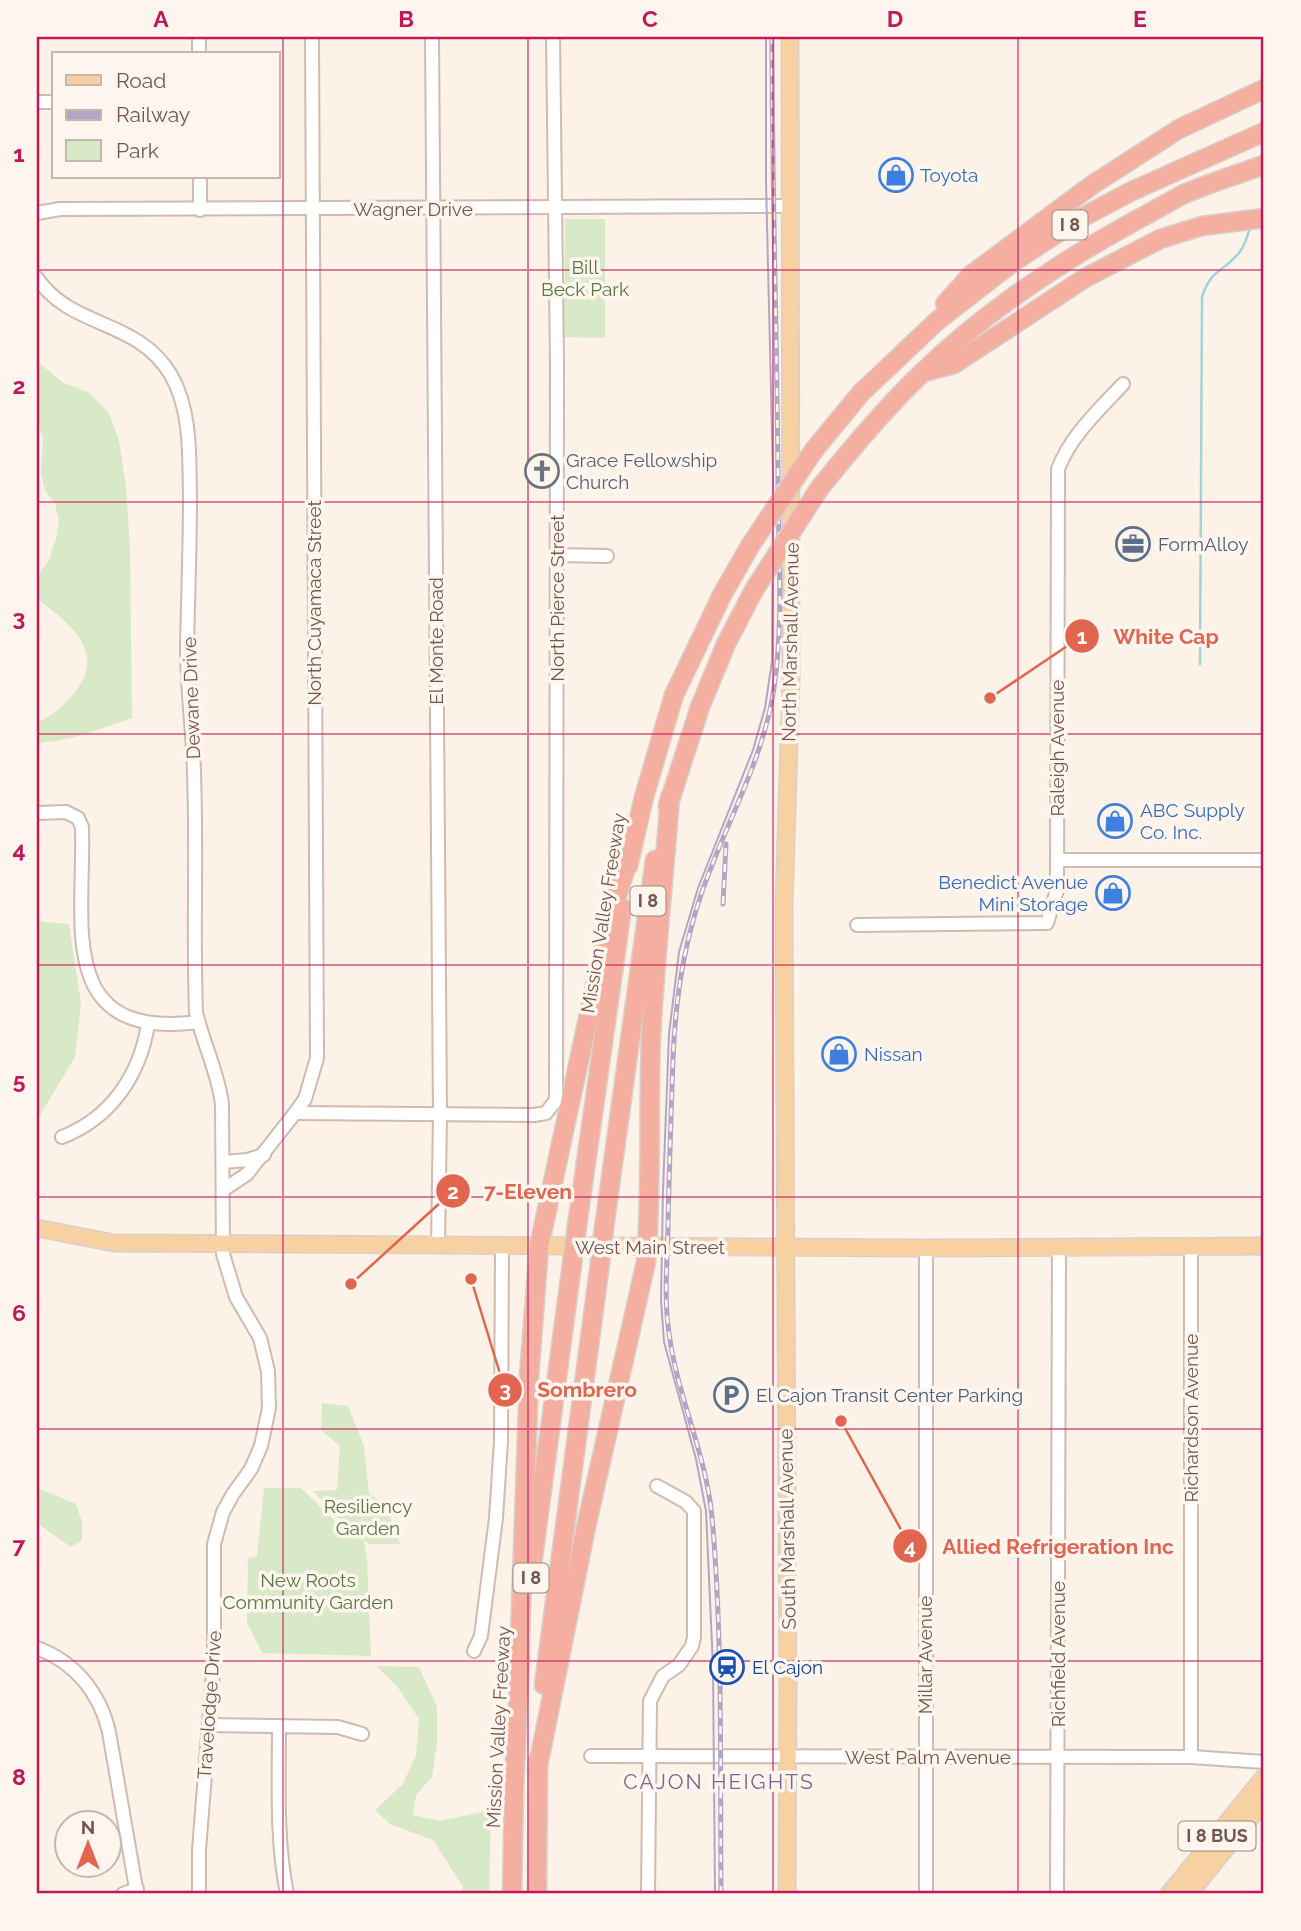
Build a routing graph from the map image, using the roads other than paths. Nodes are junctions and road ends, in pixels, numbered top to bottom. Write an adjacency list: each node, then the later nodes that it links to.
1 (312, 37): 12 (street, North Cuyamaca Street)
2 (432, 37): 10 (street, El Monte Road)
3 (553, 37): 11 (street, North Pierce Street)
4 (790, 37): 9 (main road, North Marshall Avenue)
5 (1264, 89): 17 (highway)
6 (1264, 132): 17 (highway, Mission Valley Freeway / I 8)
7 (1264, 165): 18 (highway, I 8)
8 (200, 178): 13 (street)
9 (790, 206): 11 (street, Wagner Drive); 44 (main road, North Marshall Avenue)
10 (432, 208): 11 (street, Wagner Drive); 12 (street, Wagner Drive); 31 (street, El Monte Road)
11 (555, 208): 20 (street, North Pierce Street)
12 (312, 209): 13 (street, Wagner Drive); 30 (street, North Cuyamaca Street)
13 (200, 210): 14 (street, Wagner Drive)
14 (37, 213)
15 (1264, 218): 18 (highway)
16 (37, 278): 28 (street, Dewane Drive)
17 (899, 356): 24 (highway, Mission Valley Freeway / I 8, bridge)
18 (921, 373): 22 (highway, I 8, bridge)
19 (1123, 384): 25 (street, Raleigh Avenue)
20 (558, 555): 21 (street); 31 (street, North Pierce Street)
21 (607, 556)
22 (670, 797): 43 (highway); 61 (highway, I 8, bridge)
23 (37, 813): 29 (street)
24 (630, 855): 42 (highway); 50 (highway, Mission Valley Freeway / I 8, bridge)
25 (1058, 860): 26 (street); 27 (street, Raleigh Avenue)
26 (1264, 860)
27 (857, 925)
28 (198, 1021): 29 (street); 34 (street, Dewane Drive)
29 (148, 1024): 32 (street)
30 (295, 1114): 31 (street); 33 (street, North Cuyamaca Street)
31 (440, 1115): 38 (street, El Monte Road)
32 (62, 1137)
33 (264, 1155): 34 (street); 35 (street, North Cuyamaca Street)
34 (223, 1162): 35 (street, Dewane Drive)
35 (223, 1190): 37 (street)
36 (37, 1228): 37 (main road, West Main Street)
37 (221, 1244): 38 (main road, West Main Street); 51 (street, Travelodge Drive)
38 (438, 1246): 39 (main road, West Main Street)
39 (502, 1246): 42 (main road, West Main Street); 49 (street)
40 (1059, 1246): 45 (main road, West Main Street); 46 (main road, West Main Street); 55 (street, Richfield Avenue)
41 (1264, 1246): 45 (main road, West Main Street)
42 (539, 1247): 43 (main road, West Main Street); 50 (highway)
43 (647, 1247): 44 (main road, West Main Street); 61 (highway)
44 (786, 1247): 46 (main road, West Main Street); 57 (main road, South Marshall Avenue)
45 (1191, 1247): 58 (street, Richardson Avenue)
46 (926, 1248): 59 (street, Millar Avenue)
47 (657, 1486): 56 (street)
48 (37, 1648): 64 (street)
49 (474, 1651)
50 (519, 1666): 68 (highway, Mission Valley Freeway / I 8)
51 (209, 1725): 52 (street); 66 (street, Travelodge Drive)
52 (279, 1726): 53 (street); 67 (street)
53 (362, 1734)
54 (591, 1756): 56 (street, West Palm Avenue)
55 (1057, 1756): 58 (street, West Palm Avenue); 59 (street, West Palm Avenue); 73 (street, Richfield Avenue)
56 (649, 1757): 57 (street, West Palm Avenue); 70 (street)
57 (788, 1757): 59 (street, West Palm Avenue); 71 (main road, South Marshall Avenue)
58 (1191, 1757): 60 (street, West Palm Avenue)
59 (926, 1758): 72 (street, Millar Avenue)
60 (1264, 1762)
61 (537, 1771): 69 (highway, I 8)
62 (1264, 1777): 74 (main road, I 8 BUS)
63 (1264, 1801): 75 (main road, I 8 BUS)
64 (137, 1892): 65 (street)
65 (123, 1894)
66 (199, 1894)
67 (287, 1894)
68 (512, 1894)
69 (537, 1894)
70 (648, 1894)
71 (787, 1894)
72 (926, 1894)
73 (1057, 1894)
74 (1169, 1894)
75 (1189, 1894)

